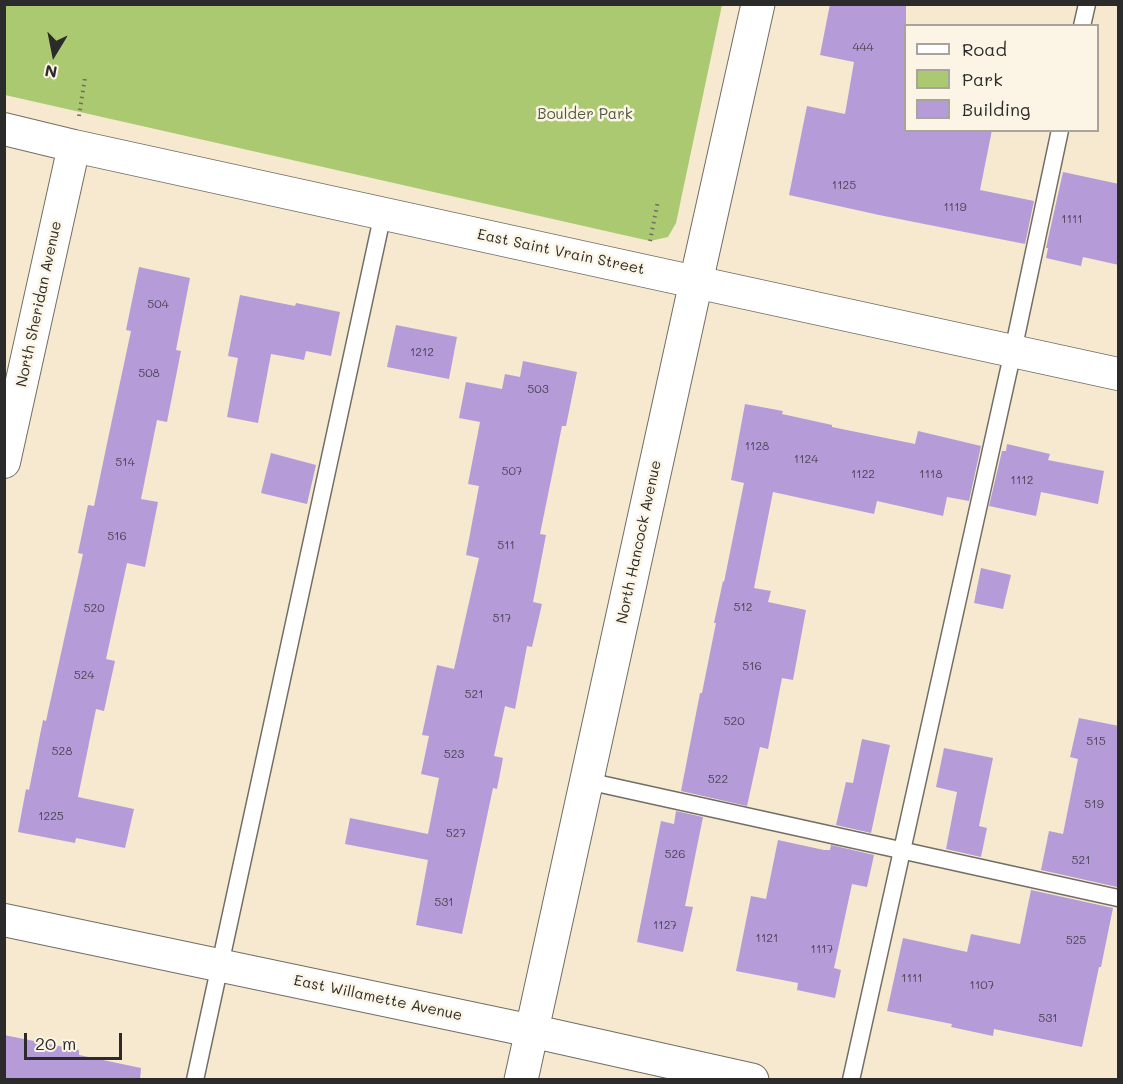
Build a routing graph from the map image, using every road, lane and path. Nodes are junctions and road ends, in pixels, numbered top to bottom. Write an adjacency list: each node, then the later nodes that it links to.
1 (758, 4): 10 (main road, North Hancock Avenue)
2 (1087, 4): 3 (lane)
3 (1082, 24)
4 (4, 129): 6 (street, East Saint Vrain Street)
5 (1060, 132): 11 (lane)
6 (74, 146): 8 (street, East Saint Vrain Street); 13 (street, North Sheridan Avenue)
7 (658, 201): 9 (path)
8 (383, 213): 9 (street, East Saint Vrain Street); 18 (lane)
9 (645, 271): 10 (street, East Saint Vrain Street)
10 (696, 282): 11 (street, East Saint Vrain Street); 14 (main road, North Hancock Avenue)
11 (1013, 351): 12 (street, East Saint Vrain Street); 15 (lane)
12 (1119, 374)
13 (4, 462)
14 (587, 781): 15 (lane); 19 (main road, North Hancock Avenue)
15 (902, 851): 16 (lane); 23 (lane)
16 (1119, 898)
17 (4, 920): 18 (street, East Willamette Avenue)
18 (220, 965): 19 (street, East Willamette Avenue); 20 (lane)
19 (532, 1031): 21 (main road, North Hancock Avenue); 22 (main road, East Willamette Avenue)
20 (195, 1080)
21 (521, 1080)
22 (752, 1080)
23 (851, 1080)

